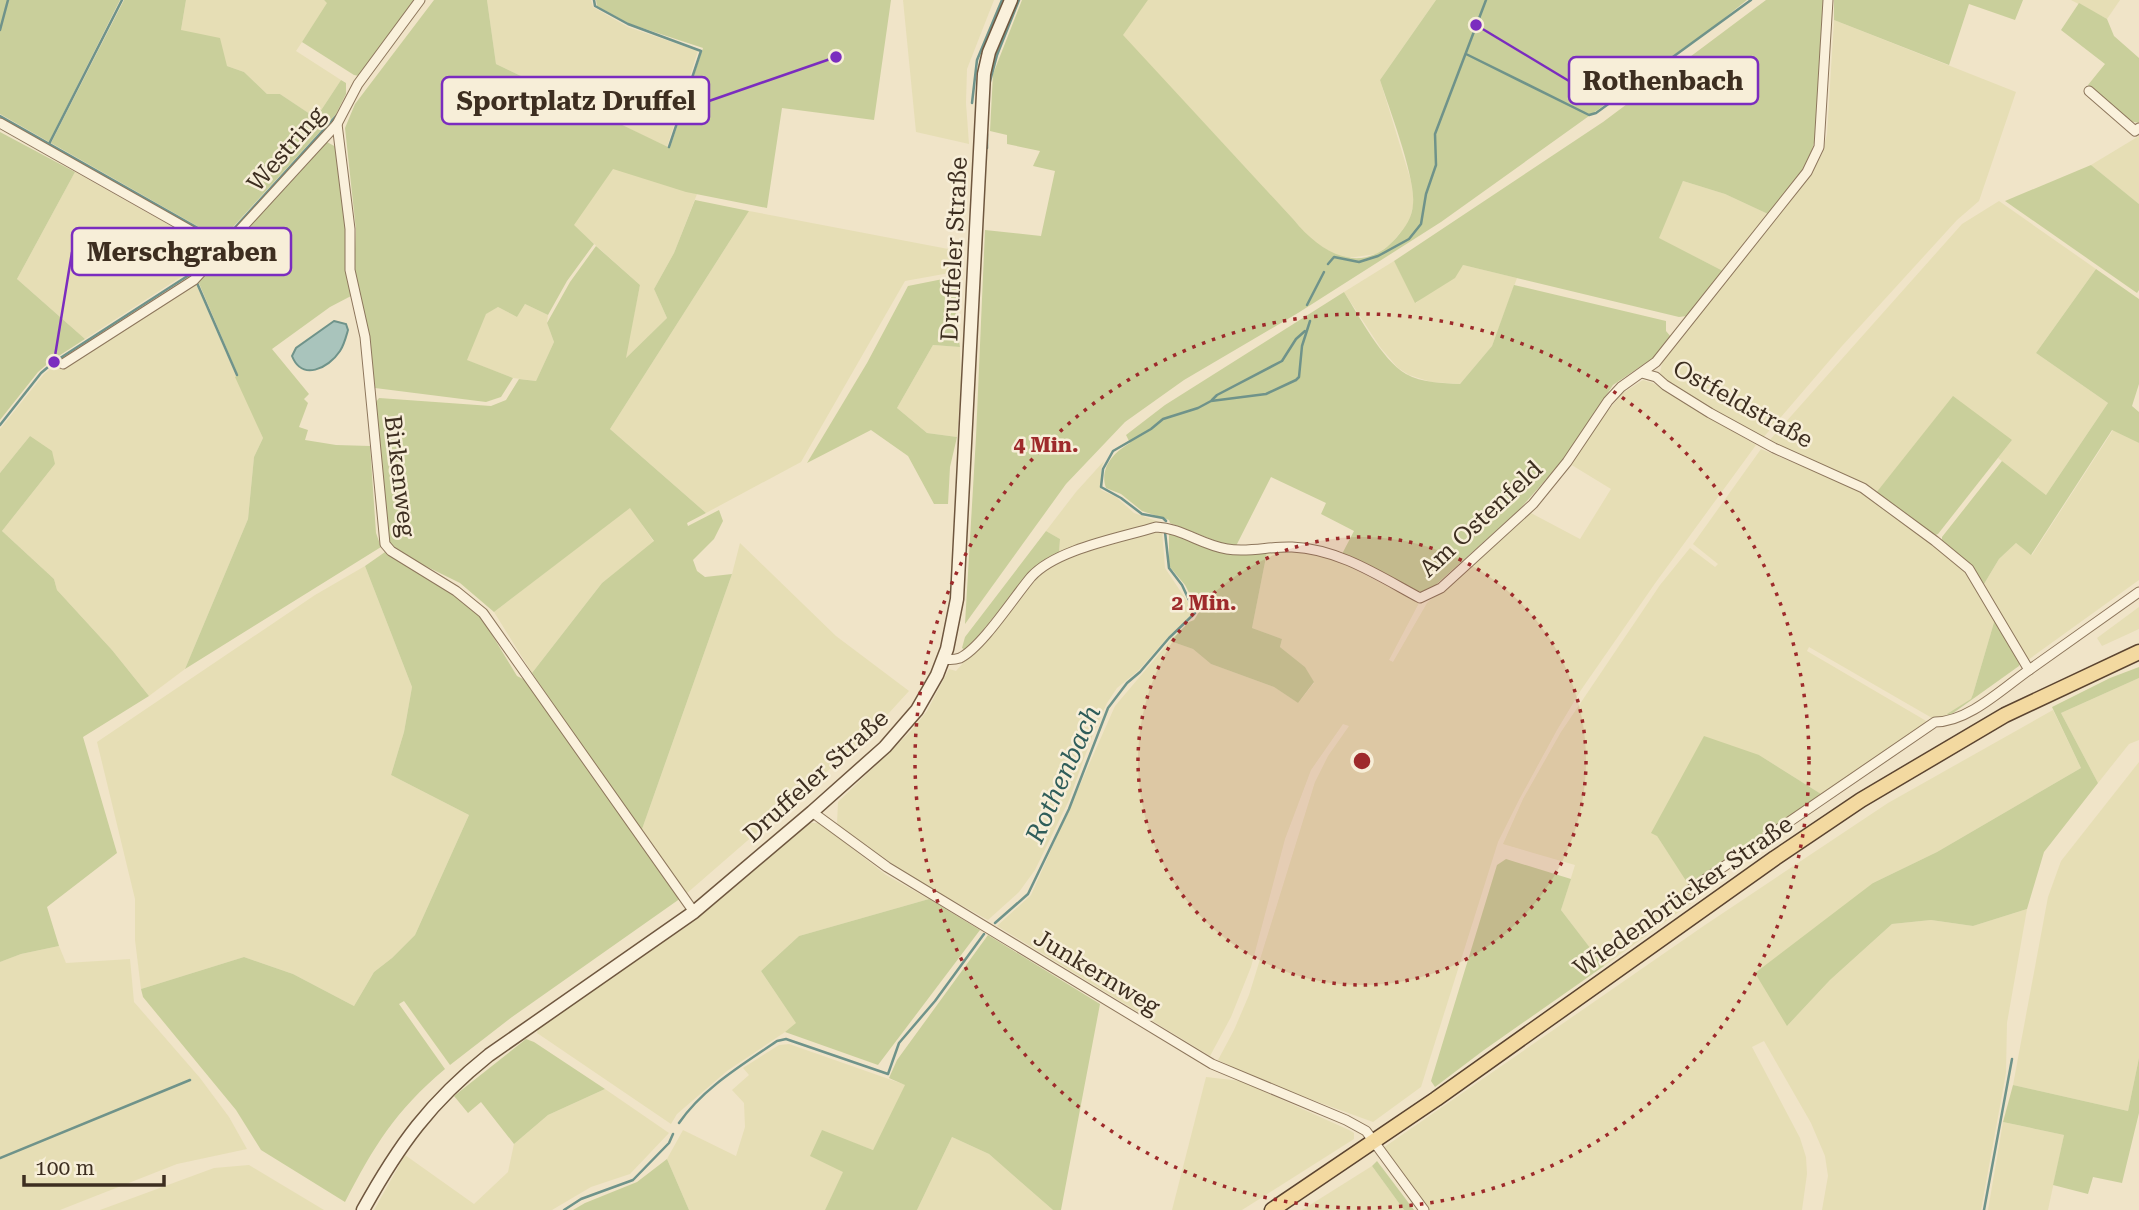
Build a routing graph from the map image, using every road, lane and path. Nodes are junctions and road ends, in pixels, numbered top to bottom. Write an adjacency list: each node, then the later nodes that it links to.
1 (420, 0): 6 (street, Westring)
2 (1011, 0): 17 (street, Druffeler Straße)
3 (1828, 0): 11 (street, Ostfeldstraße)
4 (2089, 91): 7 (street)
5 (0, 124): 10 (street)
6 (337, 124): 8 (street, Westring); 9 (street, Birkenweg)
7 (2139, 128)
8 (324, 138): 9 (street); 10 (street, Westring)
9 (339, 142): 21 (street, Birkenweg)
10 (223, 249): 12 (street, Westring)
11 (1656, 362): 13 (street, Am Ostenfeld); 14 (street, Ostfeldstraße)
12 (63, 363)
13 (1642, 373): 14 (street); 17 (street, Am Ostenfeld)
14 (1656, 377): 18 (street, Ostfeldstraße)
15 (2139, 592): 18 (street)
16 (2139, 652): 22 (main road, Wiedenbrücker Straße)
17 (944, 659): 19 (street, Druffeler Straße)
18 (2029, 670): 20 (street)
19 (812, 813): 21 (street, Druffeler Straße); 22 (street, Junkernweg)
20 (1691, 889)
21 (694, 912): 23 (street, Druffeler Straße)
22 (1374, 1142): 24 (main road, Wiedenbrücker Straße); 25 (street, Junkernweg)
23 (363, 1210)
24 (1272, 1210)
25 (1424, 1210)

